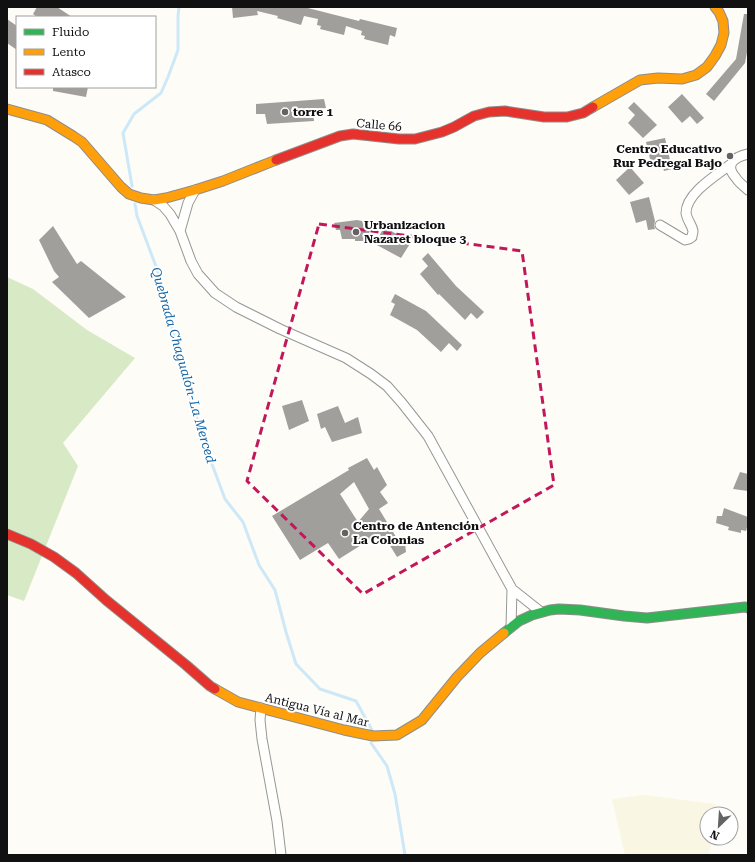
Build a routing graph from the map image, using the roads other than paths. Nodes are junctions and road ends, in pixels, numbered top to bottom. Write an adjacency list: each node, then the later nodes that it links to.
1 (715, 7): 5 (main road, Calle 66)
2 (7, 109): 7 (main road, Calle 66)
3 (748, 154): 4 (street)
4 (731, 164): 6 (street); 8 (street)
5 (195, 190): 7 (main road, Calle 66); 9 (street)
6 (748, 190)
7 (154, 200): 9 (street)
8 (660, 225)
9 (180, 231): 11 (street)
10 (7, 534): 15 (main road, Antigua Vía al Mar)
11 (512, 589): 13 (street); 14 (street)
12 (748, 608): 13 (main road, Antigua Vía al Mar)
13 (541, 612): 14 (main road, Antigua Vía al Mar)
14 (511, 627): 15 (main road, Antigua Vía al Mar)
15 (261, 708): 16 (street)
16 (281, 855)

